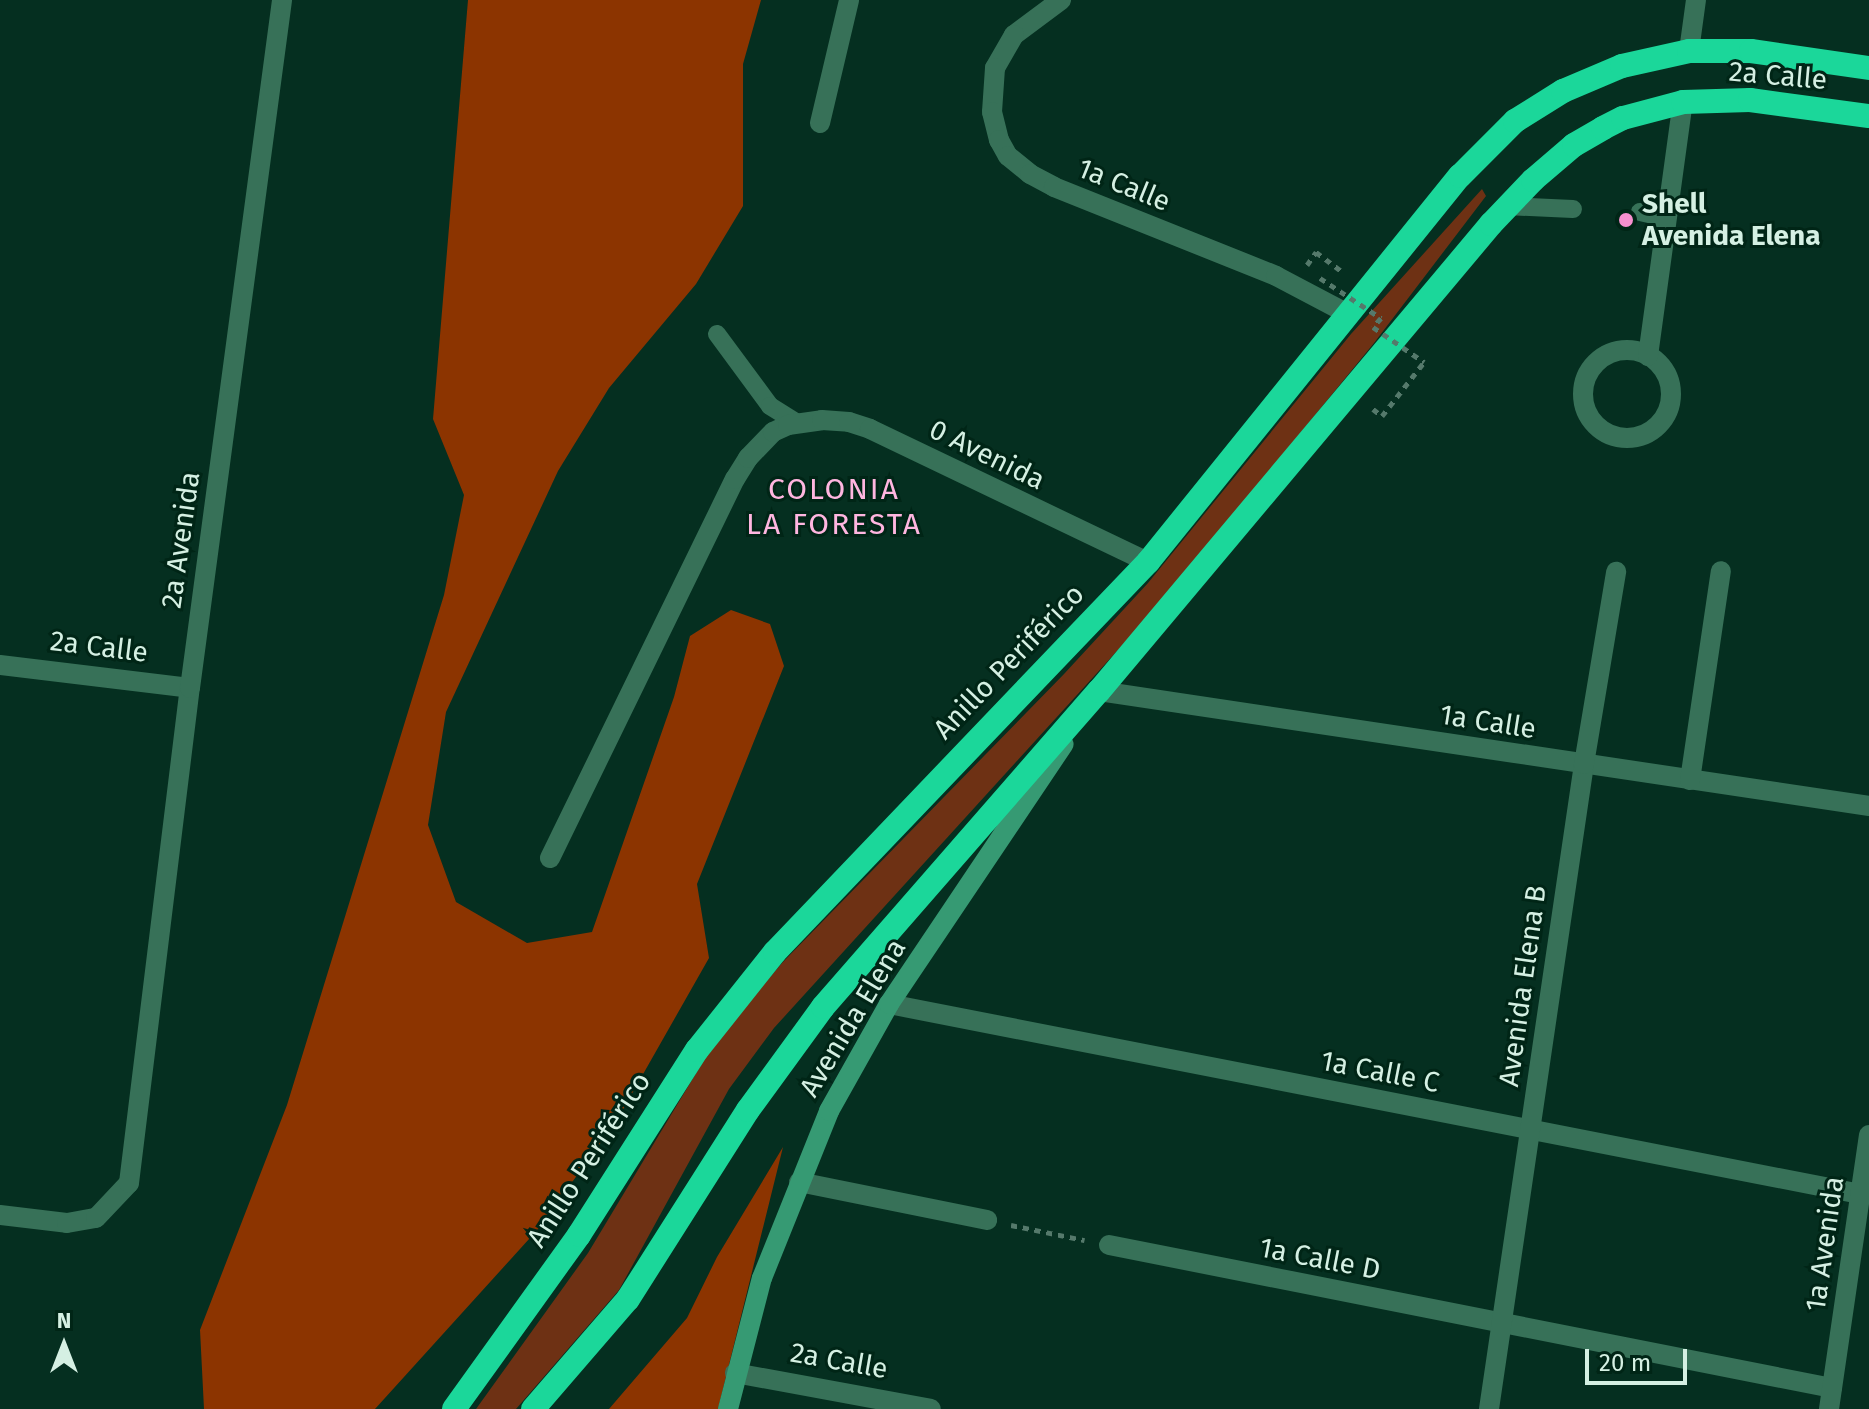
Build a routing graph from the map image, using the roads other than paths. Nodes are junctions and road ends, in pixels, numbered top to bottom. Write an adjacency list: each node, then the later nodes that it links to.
1 (282, 0): 22 (street, 2a Avenida)
2 (849, 0): 9 (street)
3 (1061, 0): 14 (street, 1a Calle)
4 (1696, 0): 5 (street)
5 (1689, 51): 6 (highway, 2a Calle); 14 (highway, Anillo Periférico)
6 (1869, 68)
7 (1683, 102): 8 (highway, 2a Calle); 10 (highway); 13 (street)
8 (1869, 116)
9 (820, 123)
10 (1506, 206): 11 (lane); 23 (highway)
11 (1573, 209)
12 (1640, 212): 13 (lane)
13 (1667, 218): 16 (street)
14 (1348, 314): 18 (highway, Anillo Periférico)
15 (717, 334): 17 (lane)
16 (1648, 356): 16 (street)
17 (797, 423): 18 (street, 0 Avenida); 27 (street)
18 (1148, 562): 39 (highway, Anillo Periférico)
19 (1721, 571): 25 (street)
20 (1616, 572): 24 (street, Avenida Elena B)
21 (0, 665): 22 (street, 2a Calle)
22 (190, 688): 33 (street, 2a Avenida)
23 (1099, 691): 24 (street, 1a Calle); 28 (main road, Avenida Elena); 40 (highway)
24 (1584, 764): 25 (street, 1a Calle); 29 (street, Avenida Elena B)
25 (1690, 780): 26 (street, 1a Calle)
26 (1869, 806)
27 (550, 858)
28 (889, 1004): 29 (street, 1a Calle C); 31 (main road, Avenida Elena)
29 (1530, 1130): 32 (street, 1a Calle C); 36 (street, Avenida Elena B)
30 (1869, 1135): 32 (street, 1a Avenida)
31 (799, 1182): 34 (street); 37 (main road, Avenida Elena)
32 (1860, 1194): 38 (street, 1a Avenida)
33 (0, 1215)
34 (987, 1220)
35 (1109, 1245): 36 (street, 1a Calle D)
36 (1502, 1324): 38 (street, 1a Calle D); 43 (street, Avenida Elena B)
37 (735, 1373): 41 (main road, Avenida Elena); 42 (street, 2a Calle)
38 (1832, 1388): 44 (street, 1a Avenida)
39 (454, 1409)
40 (533, 1409)
41 (728, 1409)
42 (931, 1409)
43 (1489, 1409)
44 (1829, 1409)

